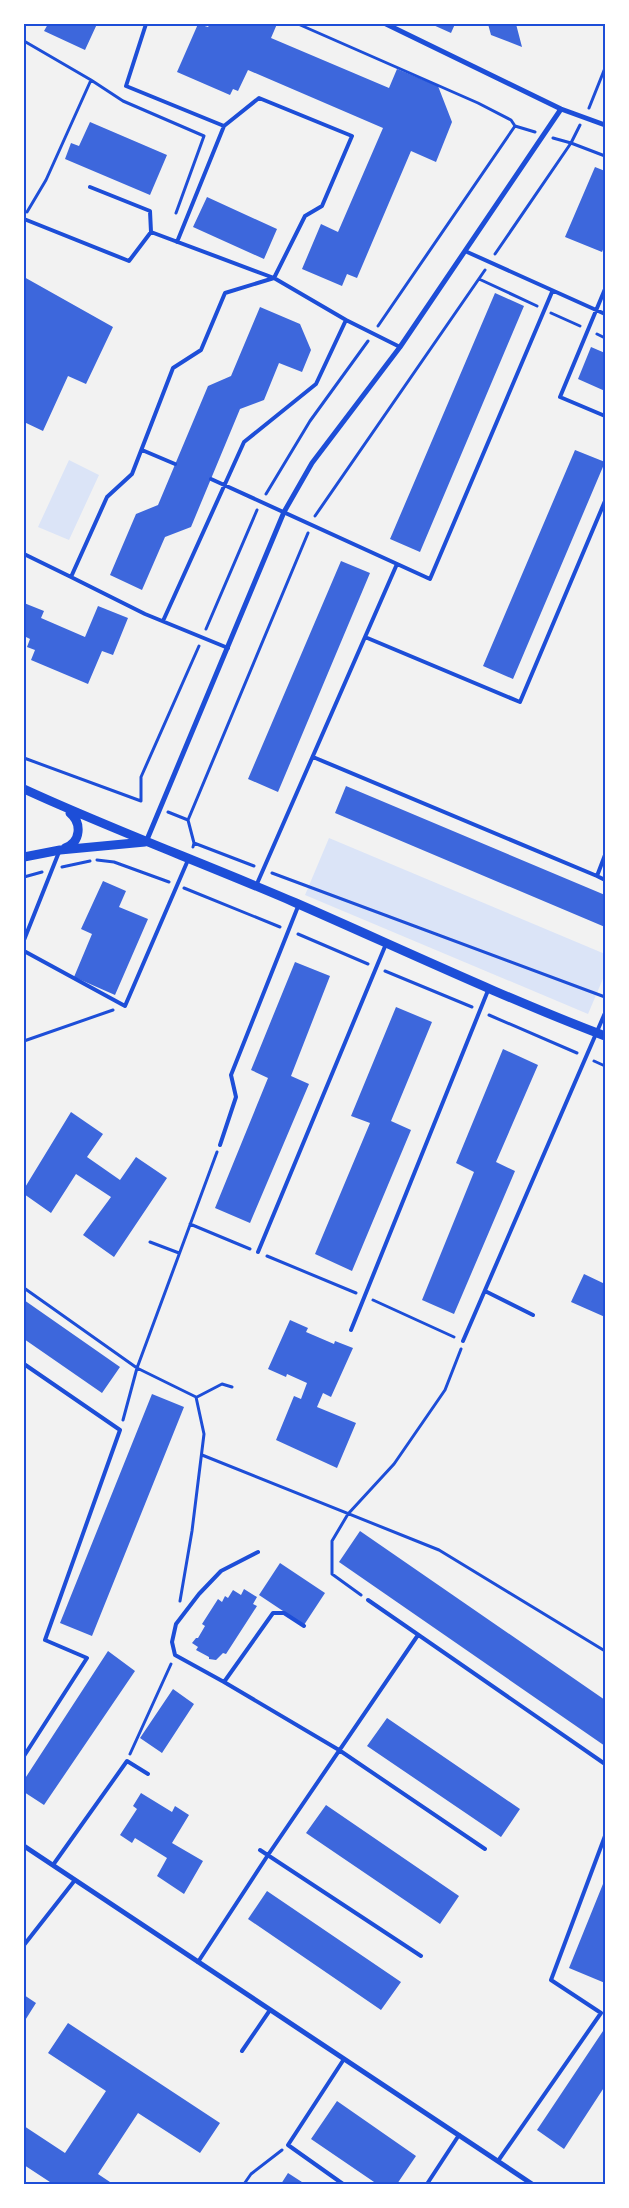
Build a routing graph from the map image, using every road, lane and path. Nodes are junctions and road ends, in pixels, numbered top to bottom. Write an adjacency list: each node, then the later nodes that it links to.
1 (146, 24): 7 (lane)
2 (386, 24): 5 (street)
3 (24, 41): 4 (path)
4 (91, 80): 11 (path); 13 (path)
5 (561, 109): 6 (street); 15 (street)
6 (605, 125)
7 (224, 126): 14 (lane); 16 (lane)
8 (571, 143): 9 (path)
9 (605, 156)
10 (90, 187): 12 (lane)
11 (24, 219): 12 (lane)
12 (151, 232): 13 (lane)
13 (166, 238): 14 (lane)
14 (177, 242): 16 (lane)
15 (465, 251): 18 (lane); 22 (street)
16 (274, 278): 21 (lane); 24 (lane)
17 (605, 289): 19 (lane)
18 (552, 292): 19 (lane); 31 (lane)
19 (596, 310): 20 (lane); 23 (lane)
20 (605, 314)
21 (346, 320): 22 (lane); 27 (lane)
22 (400, 347): 29 (street)
23 (605, 416)
24 (142, 450): 25 (lane); 32 (lane)
25 (175, 464)
26 (211, 479): 27 (lane)
27 (225, 486): 29 (lane); 33 (lane)
28 (605, 501): 34 (lane)
29 (284, 512): 31 (lane); 35 (street)
30 (24, 554): 32 (lane)
31 (397, 564): 34 (lane)
32 (71, 577): 33 (lane)
33 (162, 621): 35 (lane)
34 (365, 637): 36 (lane)
35 (228, 648): 40 (street)
36 (313, 757): 47 (lane); 49 (lane)
37 (24, 790): 38 (street)
38 (65, 808): 40 (street); 42 (street)
39 (188, 820): 41 (path)
40 (146, 842): 42 (street); 45 (street)
41 (194, 843): 45 (path); 47 (path)
42 (60, 850): 44 (street); 46 (lane)
43 (605, 855): 49 (lane)
44 (24, 857)
45 (188, 860): 51 (lane); 52 (street)
46 (53, 869): 48 (path); 51 (path); 55 (lane)
47 (263, 870): 52 (lane); 60 (path)
48 (24, 876)
49 (597, 876): 50 (lane)
50 (605, 880)
51 (177, 885): 54 (path); 61 (lane)
52 (256, 886): 53 (street)
53 (299, 904): 54 (lane); 56 (street)
54 (287, 930): 58 (path); 68 (lane)
55 (24, 940)
56 (386, 944): 58 (lane); 59 (street)
57 (24, 951): 61 (lane)
58 (375, 967): 62 (path); 71 (lane)
59 (489, 988): 62 (lane); 64 (street)
60 (605, 997)
61 (125, 1006): 65 (path)
62 (481, 1011): 66 (path); 75 (lane)
63 (605, 1013): 64 (lane)
64 (601, 1035): 66 (lane)
65 (24, 1041)
66 (585, 1057): 67 (path); 74 (lane)
67 (605, 1066)
68 (220, 1145): 69 (path)
69 (190, 1224): 71 (path); 72 (path)
70 (150, 1242): 72 (path)
71 (258, 1252): 75 (path)
72 (179, 1253): 80 (path)
73 (24, 1288): 80 (path)
74 (484, 1291): 76 (lane); 78 (lane)
75 (365, 1296): 77 (lane); 78 (path)
76 (533, 1315)
77 (351, 1330)
78 (464, 1341): 85 (path)
79 (24, 1364): 83 (lane)
80 (137, 1368): 82 (path); 83 (path)
81 (232, 1387): 82 (path)
82 (196, 1397): 84 (path)
83 (120, 1430): 95 (lane)
84 (202, 1455): 85 (path); 88 (path)
85 (348, 1514): 87 (path); 91 (path)
86 (258, 1552): 88 (lane)
87 (368, 1600): 90 (lane)
88 (176, 1624): 92 (lane)
89 (304, 1626): 93 (lane)
90 (418, 1635): 94 (lane); 97 (lane)
91 (605, 1651)
92 (175, 1655): 93 (lane); 96 (path)
93 (224, 1682): 94 (lane)
94 (339, 1750): 101 (lane); 103 (lane)
95 (24, 1756)
96 (127, 1762): 98 (lane); 104 (lane)
97 (605, 1764)
98 (148, 1774)
99 (605, 1836): 114 (lane)
100 (24, 1846): 104 (street)
101 (486, 1849)
102 (260, 1850): 103 (lane)
103 (268, 1855): 107 (lane); 108 (lane)
104 (53, 1865): 105 (street)
105 (75, 1880): 106 (lane); 108 (street)
106 (25, 1943)
107 (421, 1956)
108 (198, 1962): 109 (street)
109 (270, 2010): 110 (lane); 111 (street)
110 (242, 2051)
111 (344, 2059): 112 (street); 113 (lane)
112 (459, 2135): 114 (street); 117 (lane)
113 (288, 2144): 115 (path); 116 (lane)
114 (498, 2161): 118 (street)
115 (244, 2184)
116 (344, 2184)
117 (426, 2184)
118 (532, 2184)

